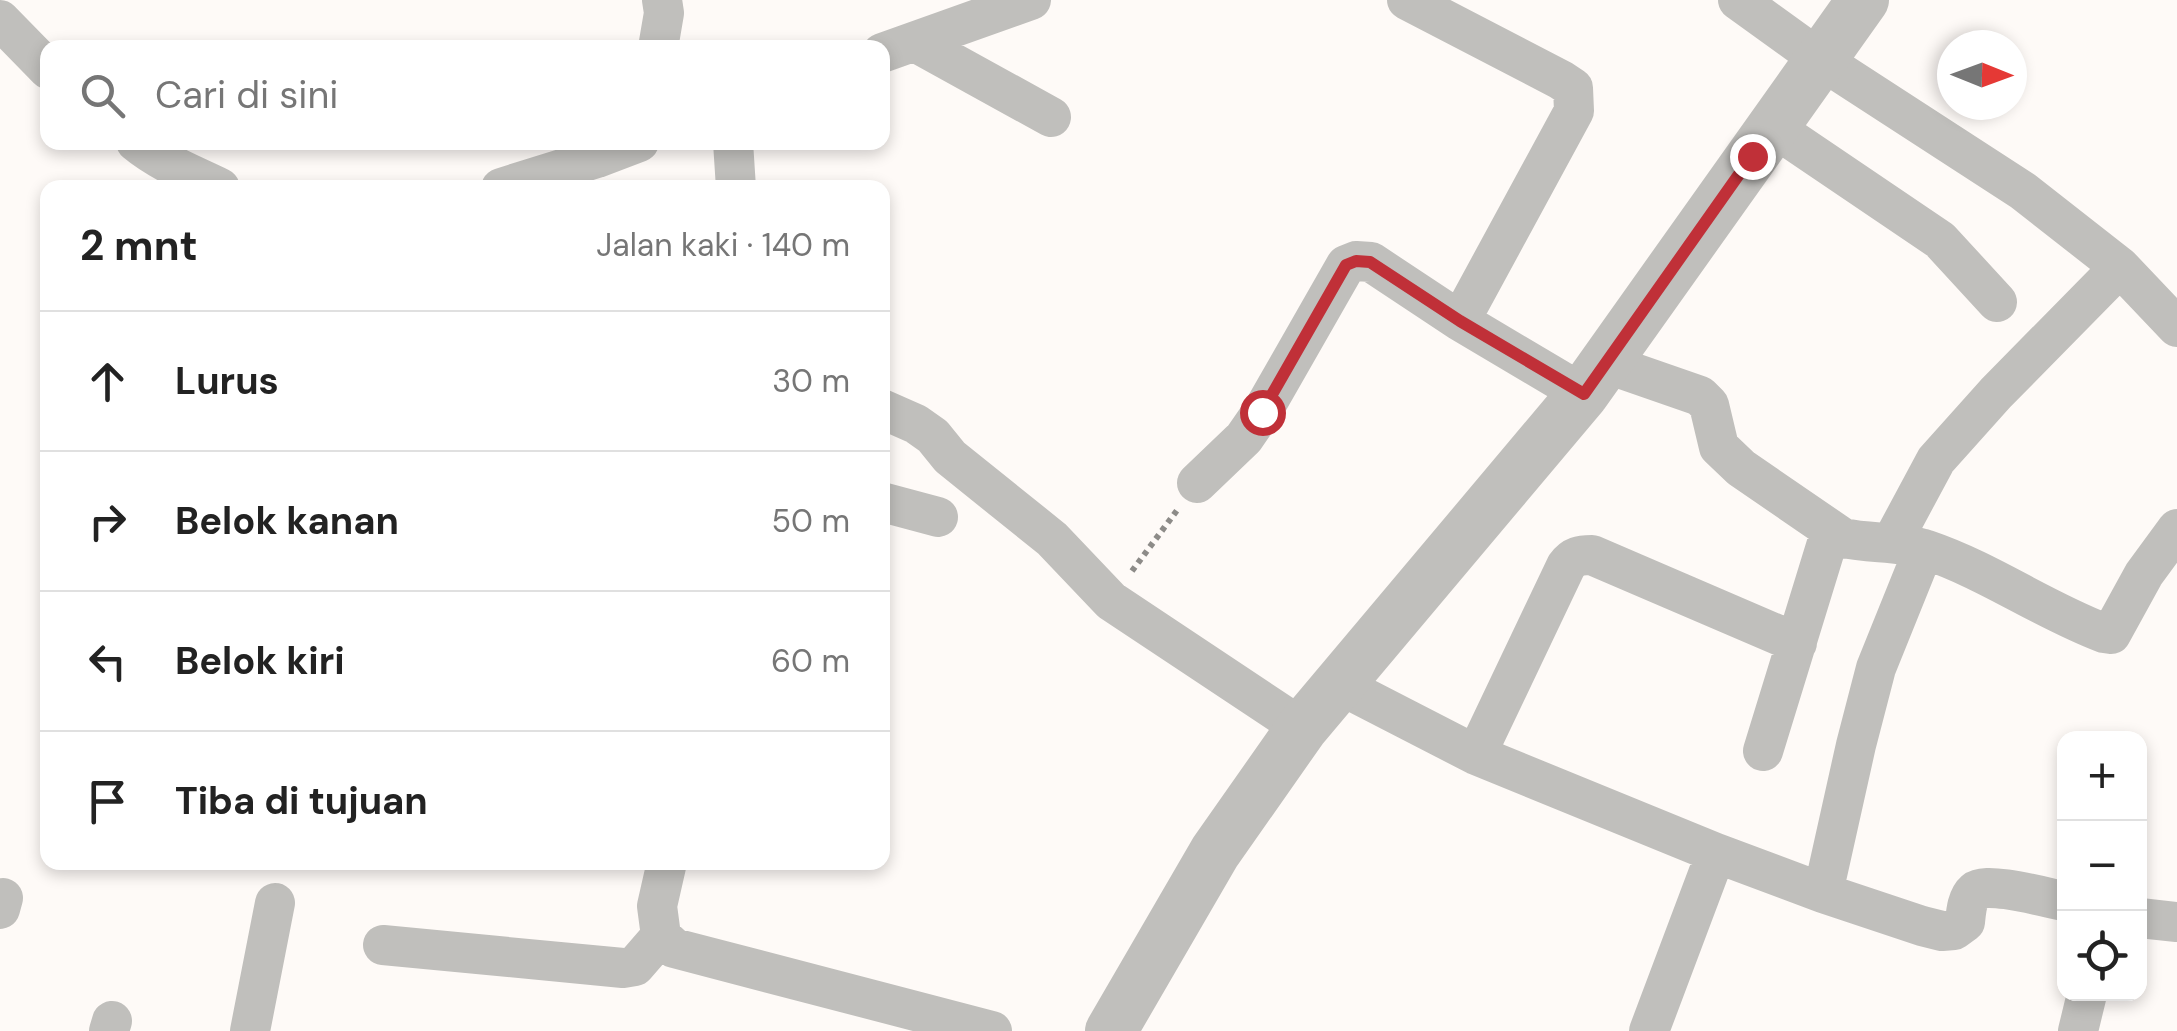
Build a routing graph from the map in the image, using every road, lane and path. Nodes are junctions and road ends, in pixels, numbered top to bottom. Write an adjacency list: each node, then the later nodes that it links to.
1 (662, 0): 7 (street)
2 (1031, 0): 8 (street)
3 (1408, 0): 21 (street)
4 (1738, 0): 9 (street)
5 (1863, 0): 9 (street)
6 (0, 20): 10 (street)
7 (659, 40)
8 (899, 47): 11 (street)
9 (1820, 60): 12 (street); 19 (street)
10 (40, 61)
11 (1051, 117)
12 (1773, 127): 20 (street); 23 (street)
13 (145, 150): 16 (street)
14 (618, 150): 17 (street)
15 (734, 150): 18 (street)
16 (203, 180)
17 (527, 180)
18 (735, 180)
19 (2120, 267): 22 (street); 30 (street)
20 (1997, 302)
21 (1460, 321): 23 (street); 25 (street)
22 (2177, 327)
23 (1594, 379): 29 (street); 33 (street)
24 (890, 413): 31 (street)
25 (1197, 483): 31 (path)
26 (890, 504): 27 (street)
27 (938, 516)
28 (2177, 529): 30 (street)
29 (1831, 530): 30 (street); 32 (street)
30 (1908, 545): 39 (street)
31 (1111, 601): 34 (street)
32 (1797, 643): 35 (street); 36 (street)
33 (1340, 685): 34 (street); 36 (street)
34 (1302, 728): 49 (street)
35 (1763, 751)
36 (1476, 755): 37 (street)
37 (1716, 853): 39 (street); 50 (street)
38 (665, 870): 44 (street)
39 (1823, 893): 40 (street)
40 (2057, 900)
41 (275, 903): 47 (street)
42 (2147, 919): 43 (street)
43 (2177, 922)
44 (661, 936): 45 (street); 48 (street)
45 (382, 945)
46 (2085, 1001): 51 (street)
47 (250, 1031)
48 (992, 1031)
49 (1111, 1031)
50 (1649, 1031)
51 (2078, 1031)

